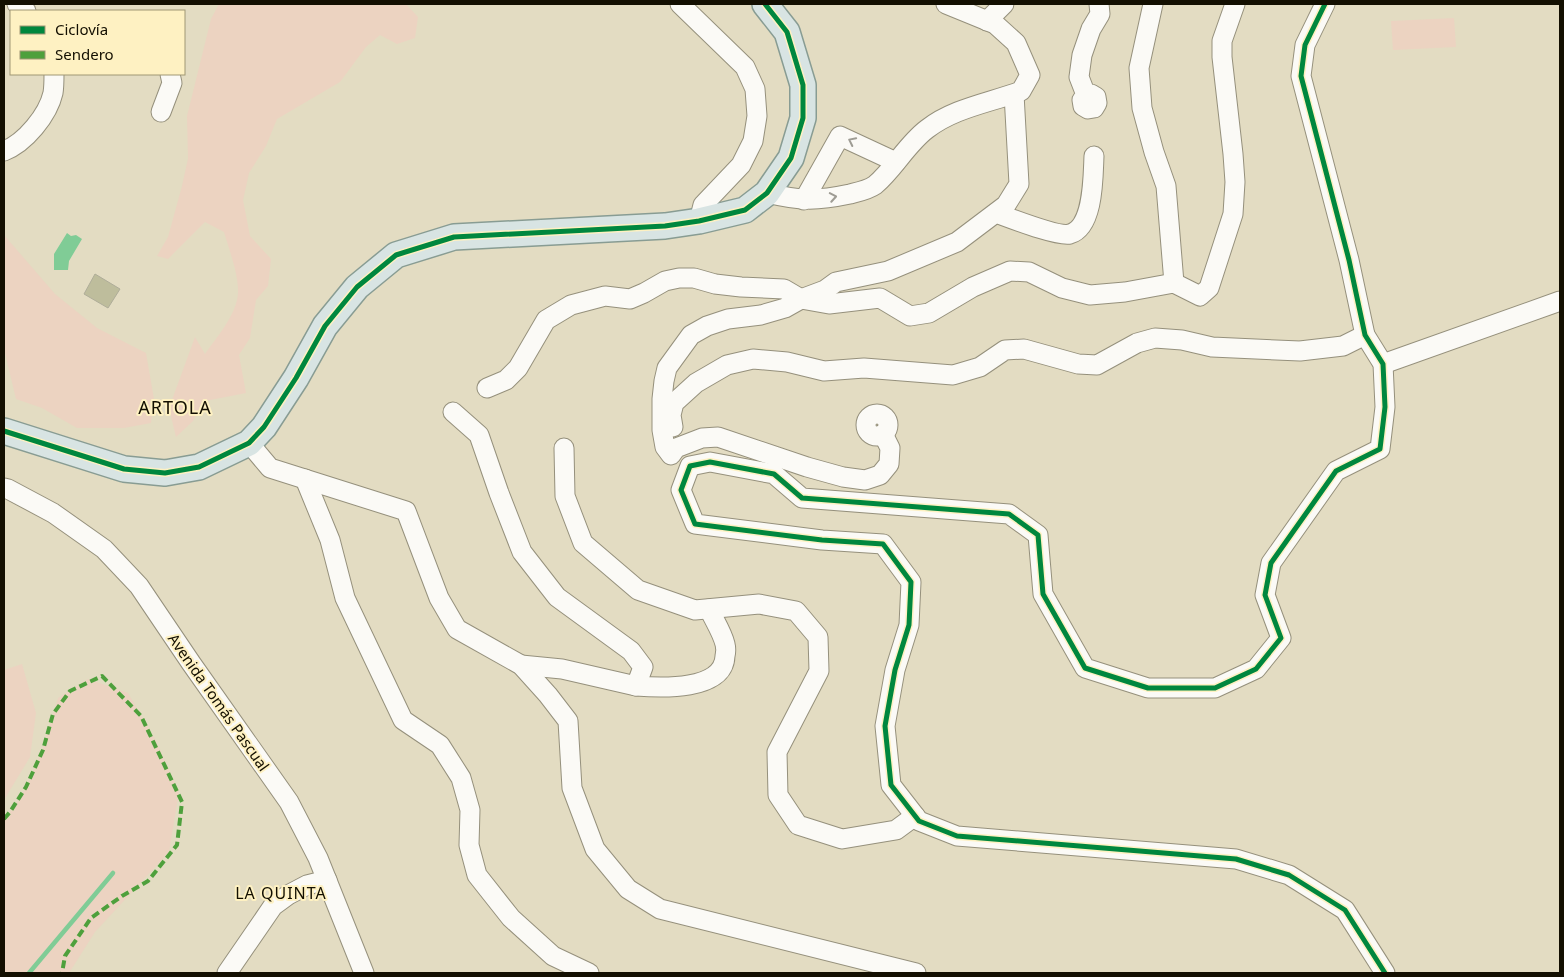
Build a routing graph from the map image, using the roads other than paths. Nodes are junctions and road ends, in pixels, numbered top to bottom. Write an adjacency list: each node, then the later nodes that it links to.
1 (680, 4): 21 (street)
2 (765, 4): 18 (main road)
3 (946, 4): 9 (street)
4 (1004, 4): 9 (street)
5 (1099, 4): 13 (street)
6 (1153, 4): 22 (street)
7 (1234, 4): 22 (street)
8 (1325, 4): 25 (street)
9 (987, 21): 12 (street)
10 (54, 75): 15 (street)
11 (170, 75): 14 (street)
12 (1014, 94): 17 (street); 20 (street)
13 (1086, 95)
14 (161, 112)
15 (4, 151)
16 (1094, 156): 20 (street)
17 (896, 162): 19 (street, one-way to 17); 19 (street, one-way to 19)
18 (767, 193): 19 (street); 21 (main road)
19 (804, 200)
20 (996, 213): 23 (street)
21 (700, 221): 31 (main road)
22 (1174, 283): 23 (street)
23 (802, 299): 27 (street); 33 (street)
24 (1560, 301): 26 (street)
25 (1365, 335): 26 (street); 33 (street)
26 (1383, 364): 39 (street)
27 (487, 388)
28 (453, 412): 38 (street)
29 (4, 430): 31 (main road)
30 (884, 434): 33 (street)
31 (249, 443): 34 (street)
32 (564, 448): 36 (street)
33 (676, 448)
34 (305, 479): 37 (street); 43 (street)
35 (4, 488): 40 (street, Avenida Tomás Pascual)
36 (709, 609): 38 (street); 39 (street)
37 (521, 665): 38 (street); 44 (street)
38 (636, 686)
39 (915, 816): 45 (street)
40 (327, 880): 41 (street); 42 (street, Avenida Tomás Pascual)
41 (227, 973)
42 (364, 973)
43 (589, 973)
44 (916, 973)
45 (1386, 973)

